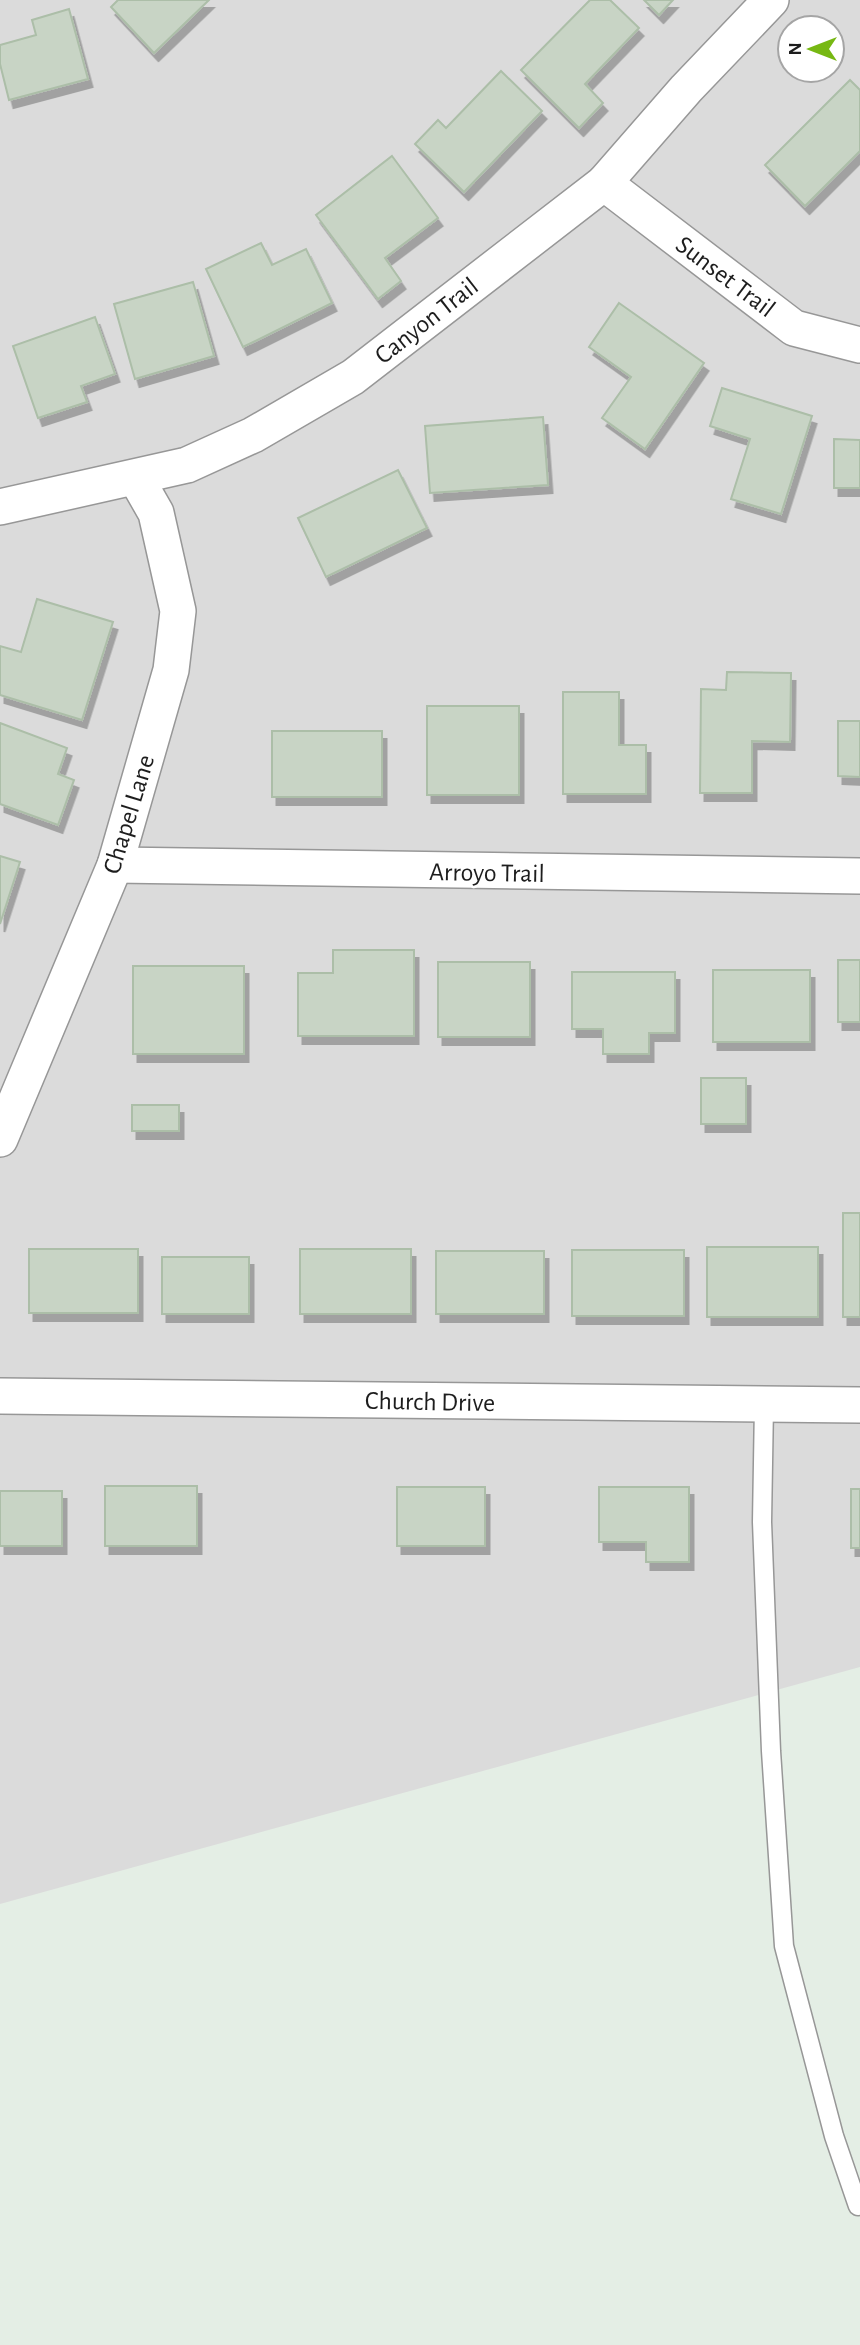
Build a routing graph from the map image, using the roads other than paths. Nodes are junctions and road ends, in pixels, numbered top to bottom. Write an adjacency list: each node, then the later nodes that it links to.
1 (771, 0): 2 (street, Canyon Trail)
2 (604, 183): 3 (street, Sunset Trail); 4 (street, Canyon Trail)
3 (860, 345)
4 (136, 478): 5 (street, Canyon Trail); 6 (street, Chapel Lane)
5 (0, 507)
6 (115, 865): 7 (street, Arroyo Trail); 8 (street, Chapel Lane)
7 (860, 876)
8 (0, 1139)
9 (0, 1396): 10 (street, Church Drive)
10 (764, 1404): 11 (street, Church Drive); 12 (lane)
11 (860, 1405)
12 (858, 2206)

